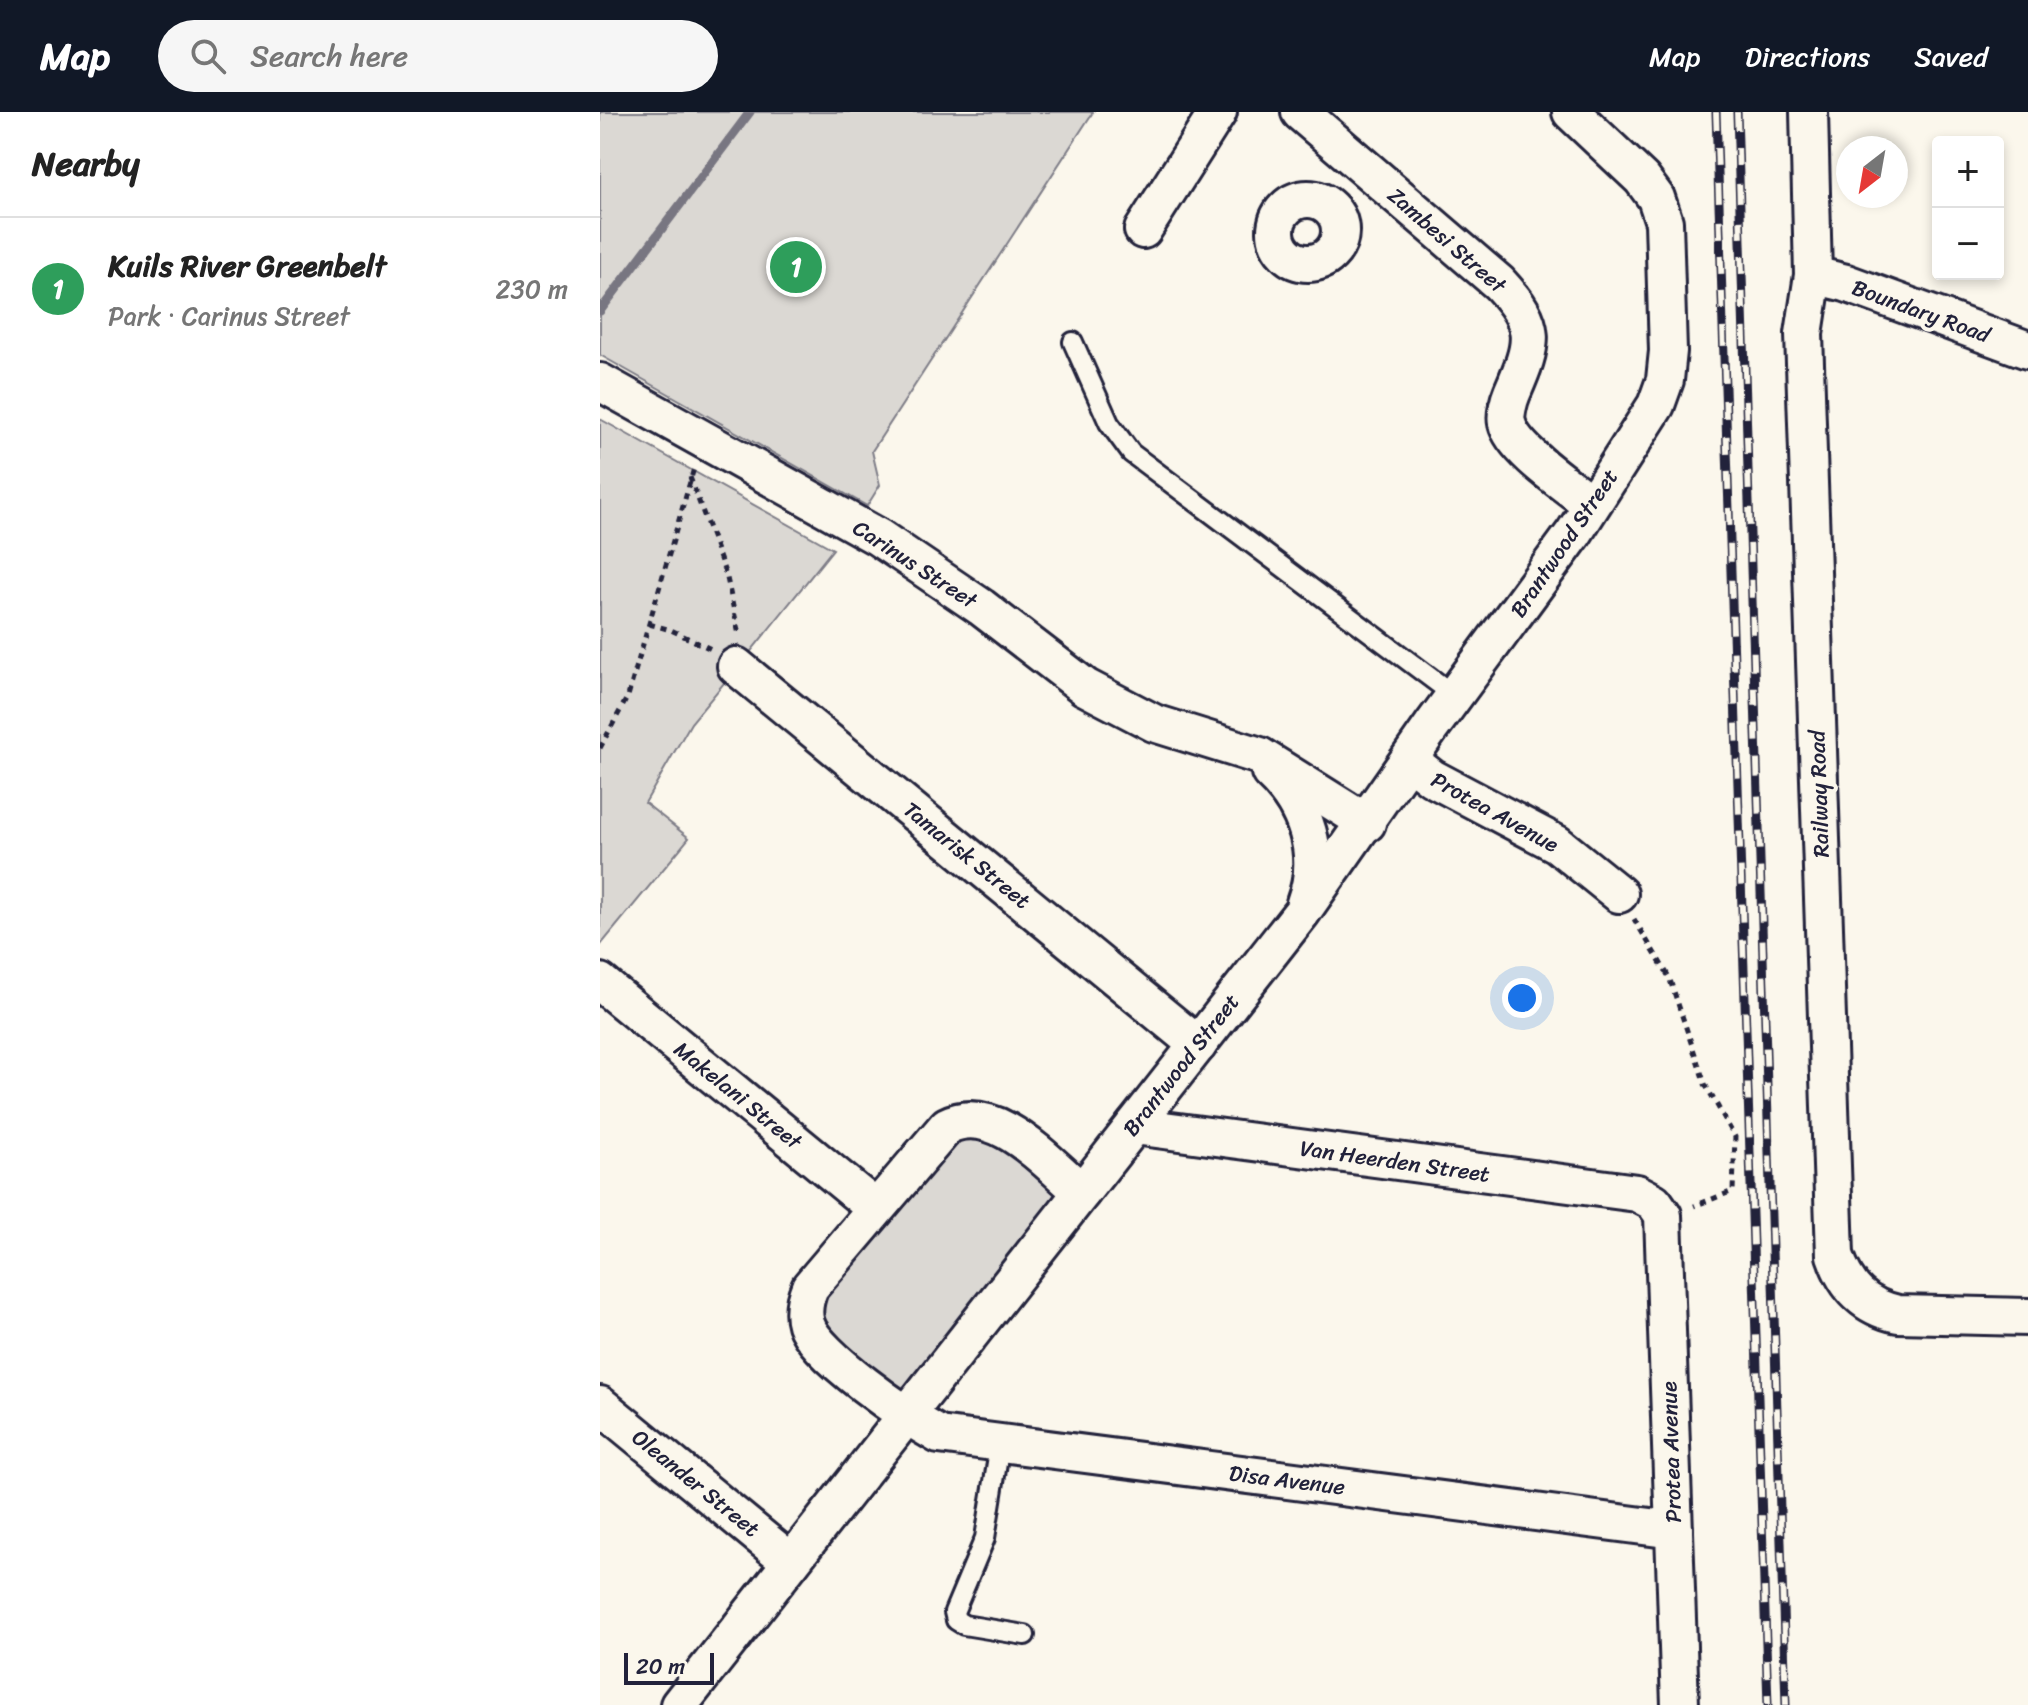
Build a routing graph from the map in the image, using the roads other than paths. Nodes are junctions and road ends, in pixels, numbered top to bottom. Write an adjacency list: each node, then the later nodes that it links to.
1 (1218, 112): 7 (street)
2 (1300, 112): 5 (street, Zambesi Street)
3 (1571, 112): 12 (street, Brantwood Street)
4 (1809, 112): 8 (street, Railway Road)
5 (1366, 170): 6 (street); 12 (street, Zambesi Street)
6 (1330, 207)
7 (1143, 230)
8 (1813, 275): 10 (street, Boundary Road); 26 (street, Railway Road)
9 (1073, 342): 14 (lane)
10 (2028, 350)
11 (614, 389): 15 (street, Carinus Street)
12 (1591, 504): 14 (street, Brantwood Street)
13 (736, 666): 21 (street, Tamarisk Street)
14 (1455, 696): 16 (street, Brantwood Street)
15 (1226, 748): 17 (street, Carinus Street); 19 (street, Carinus Street)
16 (1409, 760): 17 (street, Brantwood Street); 18 (street, Protea Avenue)
17 (1367, 823): 19 (street, Brantwood Street)
18 (1619, 894)
19 (1302, 912): 21 (street, Brantwood Street)
20 (600, 982): 24 (street, Makelani Street)
21 (1198, 1045): 22 (street, Brantwood Street)
22 (1134, 1126): 23 (street, Brantwood Street); 25 (street, Van Heerden Street)
23 (1082, 1192): 24 (street); 28 (street, Brantwood Street)
24 (875, 1208): 28 (street)
25 (1659, 1208): 30 (street, Protea Avenue)
26 (2028, 1317)
27 (600, 1405): 31 (street, Oleander Street)
28 (906, 1416): 29 (street, Disa Avenue); 31 (street, Brantwood Street)
29 (1000, 1444): 30 (street, Disa Avenue); 32 (lane)
30 (1674, 1530): 34 (street, Protea Avenue)
31 (791, 1562): 33 (street, Brantwood Street)
32 (1025, 1635)
33 (679, 1705)
34 (1680, 1705)

